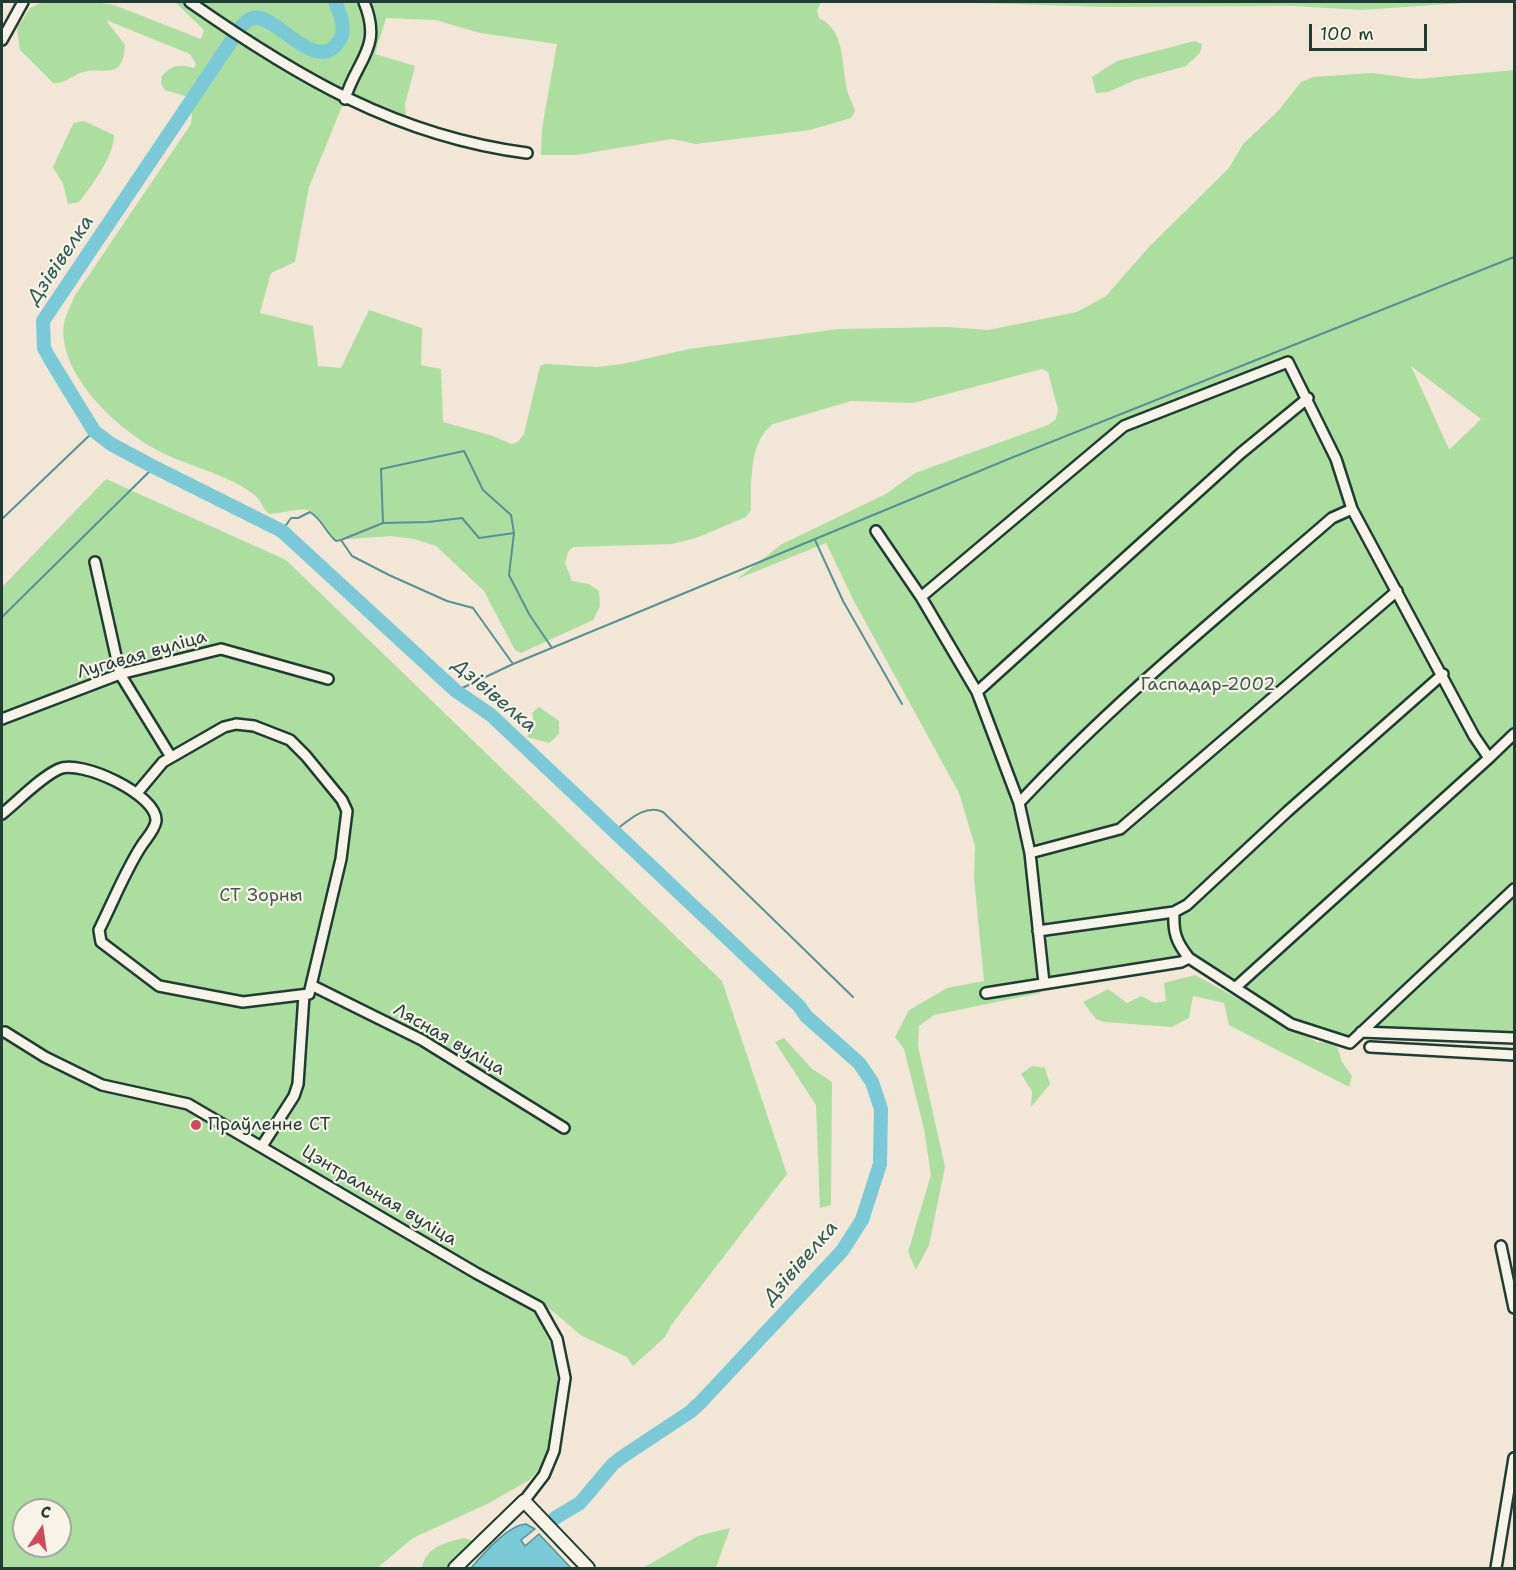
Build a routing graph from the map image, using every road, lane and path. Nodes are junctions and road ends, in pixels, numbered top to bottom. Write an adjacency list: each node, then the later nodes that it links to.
1 (190, 2): 5 (street)
2 (364, 2): 5 (street)
3 (19, 4): 4 (street)
4 (2, 40)
5 (345, 99): 6 (street)
6 (527, 153)
7 (1308, 398): 8 (street); 12 (street); 16 (street)
8 (1352, 509): 11 (street); 22 (street)
9 (876, 531): 12 (street)
10 (95, 562): 14 (street)
11 (1396, 591): 13 (street); 24 (street)
12 (921, 597): 16 (street)
13 (1443, 674): 20 (street); 26 (street)
14 (120, 675): 15 (street, Лугавая вуліца); 17 (street, Лугавая вуліца); 19 (street)
15 (328, 679)
16 (976, 692): 22 (street)
17 (2, 719)
18 (1515, 734): 20 (street)
19 (171, 757): 21 (street); 30 (street)
20 (1489, 758): 31 (street)
21 (137, 794): 23 (street); 33 (street)
22 (1018, 803): 24 (street)
23 (2, 814)
24 (1030, 853): 27 (street)
25 (1515, 889): 35 (street)
26 (1174, 912): 27 (street); 28 (street)
27 (1038, 931): 29 (street)
28 (1189, 958): 29 (street); 31 (street)
29 (1044, 983): 32 (street)
30 (313, 986): 33 (street); 39 (street, Лясная вуліца)
31 (1236, 987): 35 (street)
32 (986, 993)
33 (304, 995): 40 (street)
34 (5, 1032): 40 (street, Цэнтральная вуліца)
35 (1362, 1032): 36 (street)
36 (1515, 1038)
37 (1370, 1047): 38 (street)
38 (1515, 1055)
39 (564, 1128)
40 (262, 1146): 44 (street, Цэнтральная вуліца)
41 (1501, 1246): 42 (street)
42 (1515, 1308)
43 (1515, 1458): 47 (street)
44 (524, 1501): 45 (street); 46 (street)
45 (455, 1569)
46 (588, 1569)
47 (1496, 1569)

